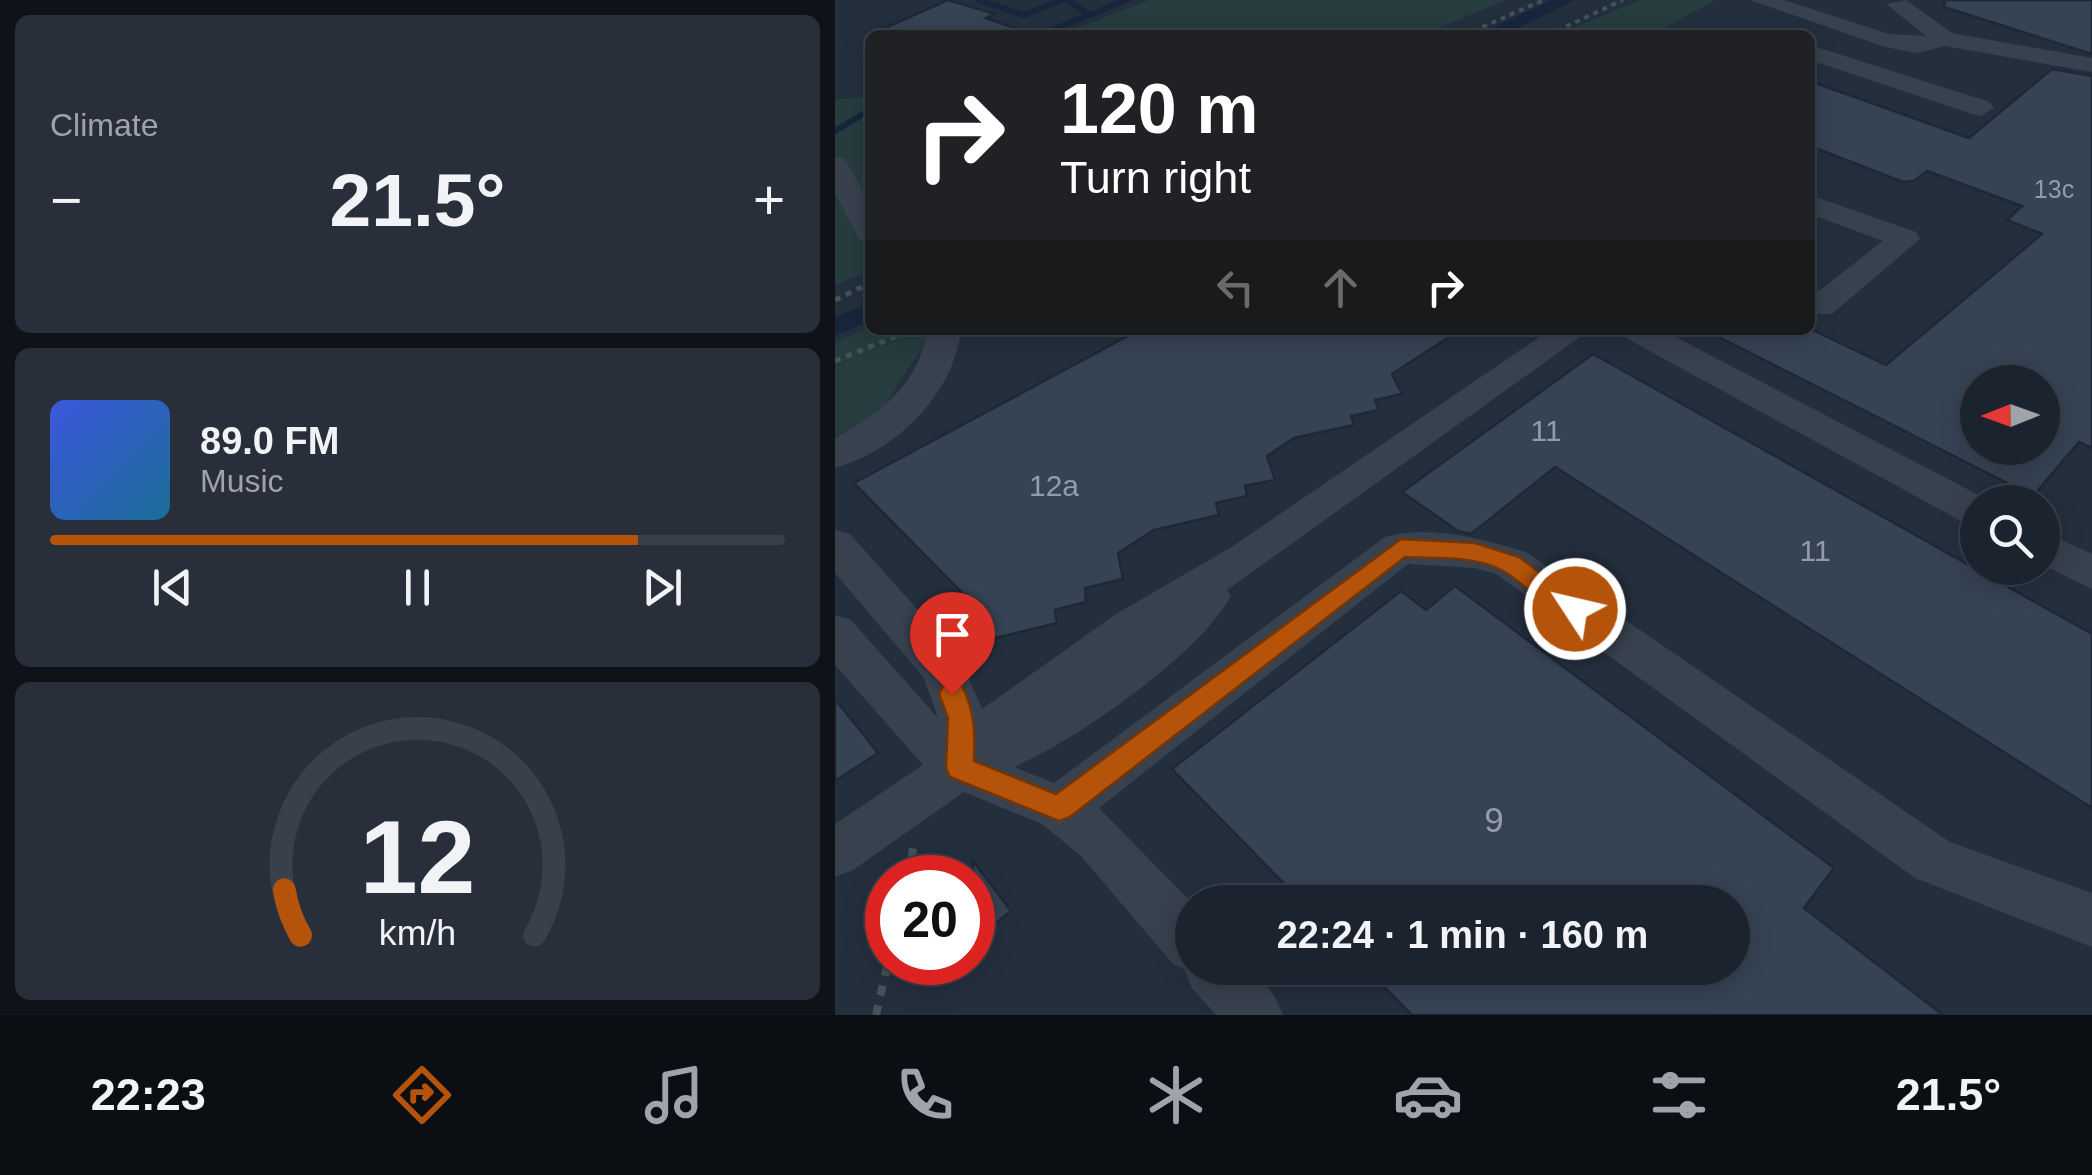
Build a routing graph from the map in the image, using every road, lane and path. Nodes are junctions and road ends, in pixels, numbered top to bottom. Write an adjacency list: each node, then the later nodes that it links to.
1 (1544, 0): 5 (path)
2 (1623, 0): 6 (path)
3 (1761, 0): 7 (street)
4 (1895, 1): 7 (street)
5 (1475, 30)
6 (1559, 30)
7 (1945, 38): 9 (street)
8 (1815, 54): 10 (street)
9 (2092, 64)
10 (1981, 108)
11 (835, 165): 13 (street)
12 (1815, 206): 16 (street)
13 (865, 223)
14 (865, 286): 15 (path)
15 (835, 300)
16 (1815, 305)
17 (899, 335): 21 (path)
18 (944, 335): 22 (street)
19 (1566, 335): 28 (street)
20 (1645, 335): 23 (street)
21 (835, 361)
22 (835, 455)
23 (1960, 503)
24 (835, 545): 28 (street)
25 (2060, 555): 26 (street)
26 (2092, 573)
27 (835, 632): 28 (street)
28 (959, 768): 29 (street); 30 (street)
29 (1059, 808): 31 (street); 32 (street)
30 (835, 853)
31 (2092, 920)
32 (1175, 925)
33 (883, 985): 35 (path)
34 (1228, 985): 36 (street)
35 (877, 1015)
36 (1254, 1015)

